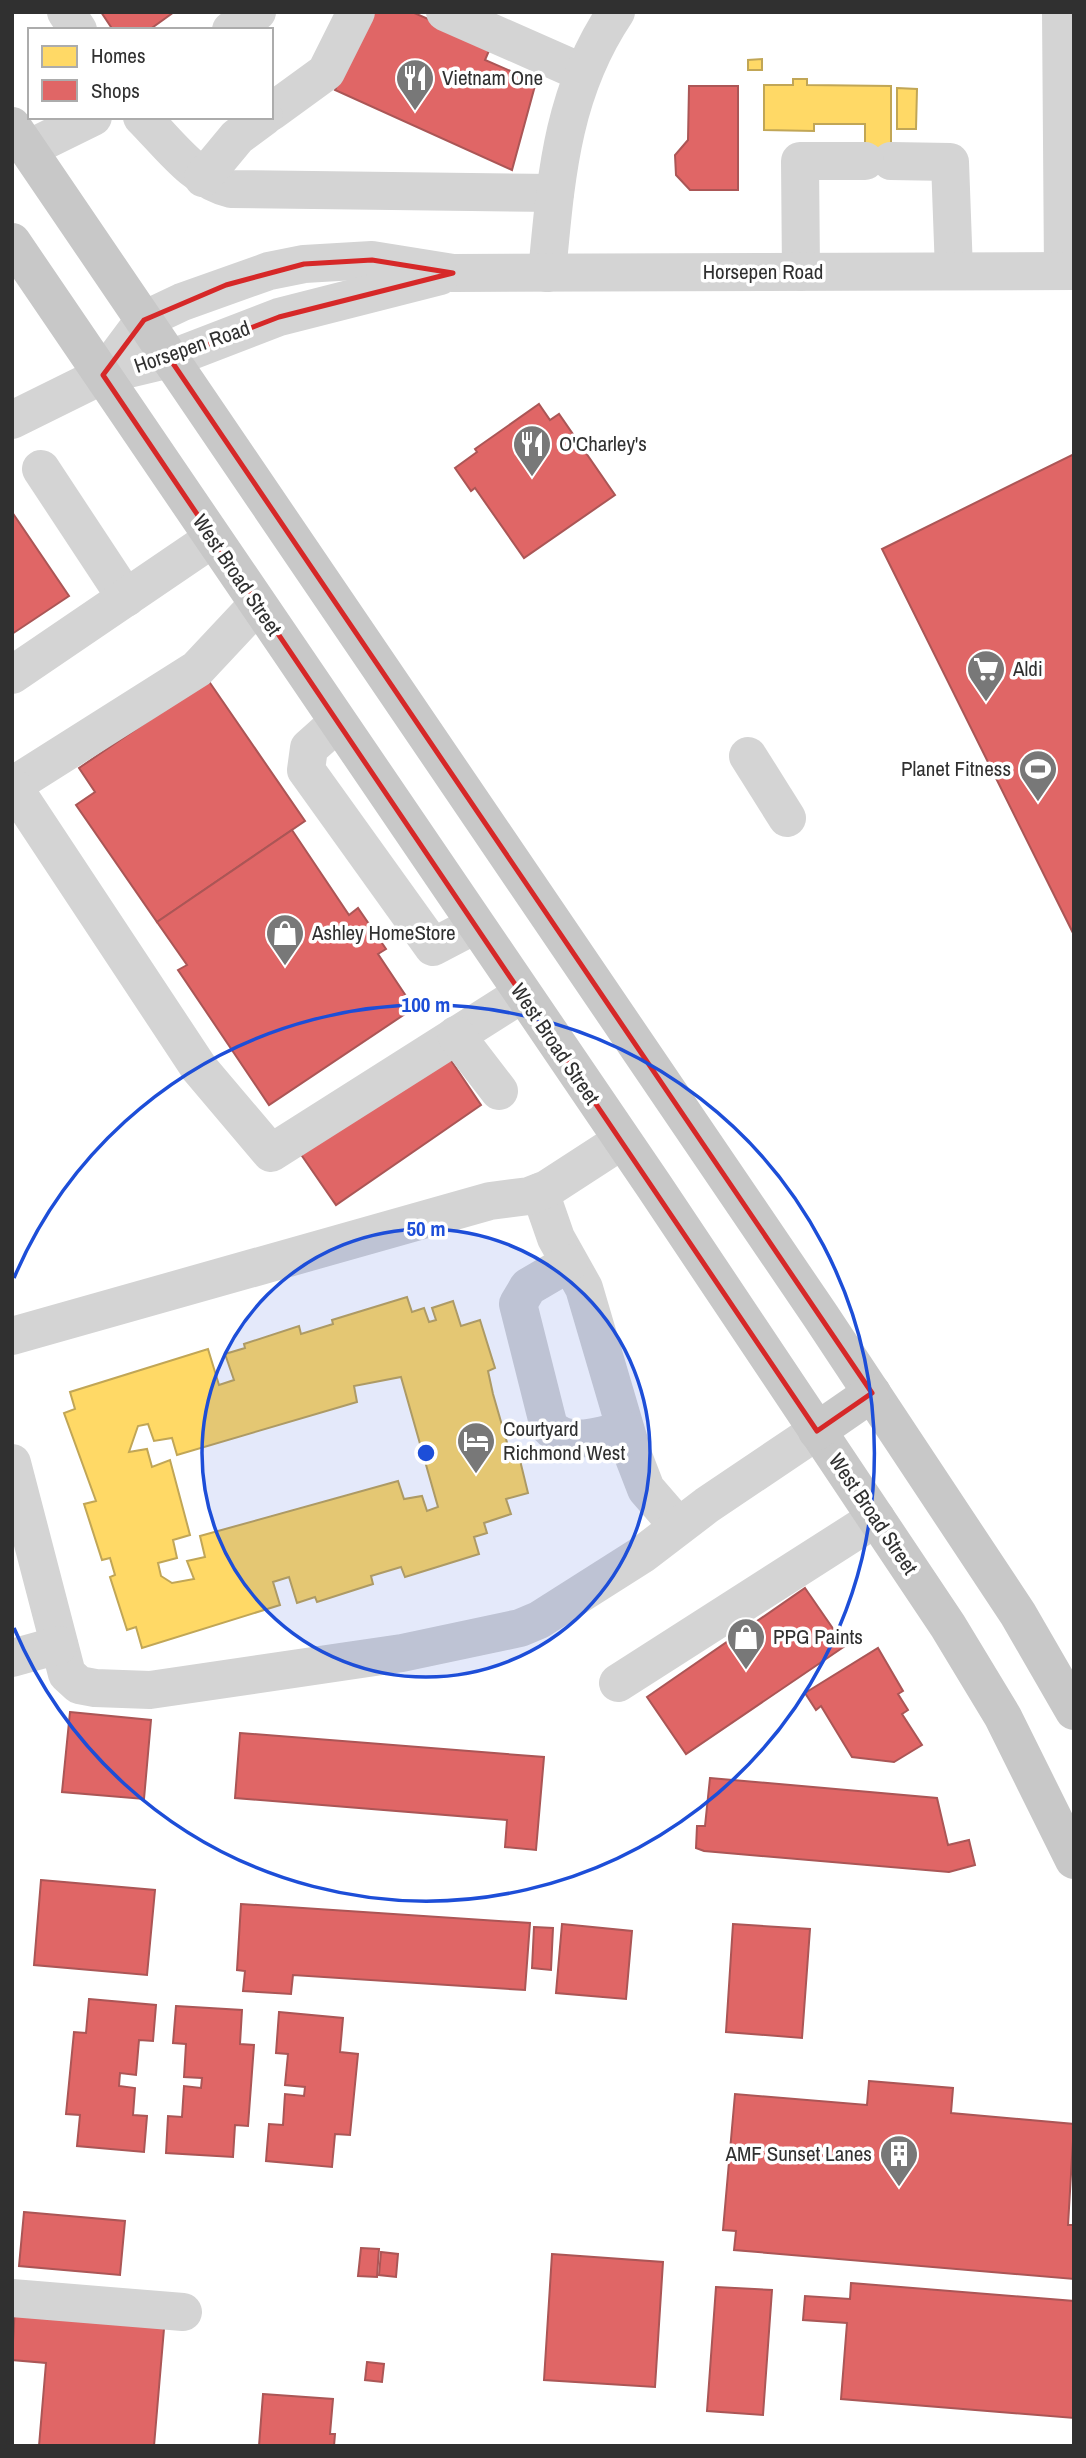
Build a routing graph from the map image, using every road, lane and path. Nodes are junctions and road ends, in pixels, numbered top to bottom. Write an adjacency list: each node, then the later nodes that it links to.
1 (66, 12): 7 (street)
2 (257, 12): 8 (street)
3 (356, 12): 10 (street)
4 (446, 12): 9 (street)
5 (616, 12): 9 (street)
6 (1061, 12): 19 (street)
7 (77, 28)
8 (234, 28)
9 (583, 73): 16 (street)
10 (273, 111)
11 (86, 119): 14 (street)
12 (144, 119): 15 (street)
13 (261, 119): 15 (street)
14 (20, 138): 23 (main road)
15 (203, 178): 16 (street)
16 (555, 193): 22 (street)
17 (12, 242): 25 (main road, West Broad Street)
18 (954, 271): 19 (street, Horsepen Road); 20 (street, Horsepen Road); 20 (street)
19 (1068, 271)
20 (801, 272): 22 (street, Horsepen Road)
21 (453, 273): 22 (street, Horsepen Road); 23 (street, Horsepen Road); 24 (street, Horsepen Road)
22 (547, 273)
23 (144, 320): 24 (main road); 25 (street, Horsepen Road)
24 (170, 359): 25 (street, Horsepen Road); 44 (main road)
25 (103, 375): 26 (street); 28 (main road, West Broad Street)
26 (12, 420)
27 (41, 469): 29 (street)
28 (212, 539): 29 (street); 30 (main road, West Broad Street)
29 (125, 598): 31 (street)
30 (257, 605): 32 (main road, West Broad Street); 34 (street)
31 (12, 675)
32 (337, 723): 36 (main road, West Broad Street); 36 (street)
33 (748, 756): 35 (street)
34 (13, 787): 38 (street)
35 (787, 818)
36 (475, 925): 37 (main road, West Broad Street)
37 (522, 994): 38 (street); 40 (main road, West Broad Street)
38 (456, 1035): 39 (street)
39 (499, 1091)
40 (621, 1141): 41 (street); 46 (main road, West Broad Street)
41 (540, 1192): 42 (street); 43 (street)
42 (569, 1263): 45 (street); 45 (street)
43 (12, 1336)
44 (872, 1393): 46 (main road); 53 (main road)
45 (625, 1430): 49 (street)
46 (817, 1431): 48 (main road, West Broad Street); 49 (street)
47 (12, 1463): 50 (street)
48 (876, 1518): 52 (street); 54 (main road, West Broad Street)
49 (678, 1527): 50 (street)
50 (59, 1645): 51 (street)
51 (12, 1658)
52 (618, 1683)
53 (1074, 1711)
54 (1074, 1860)
55 (12, 2298): 56 (street)
56 (183, 2312)

